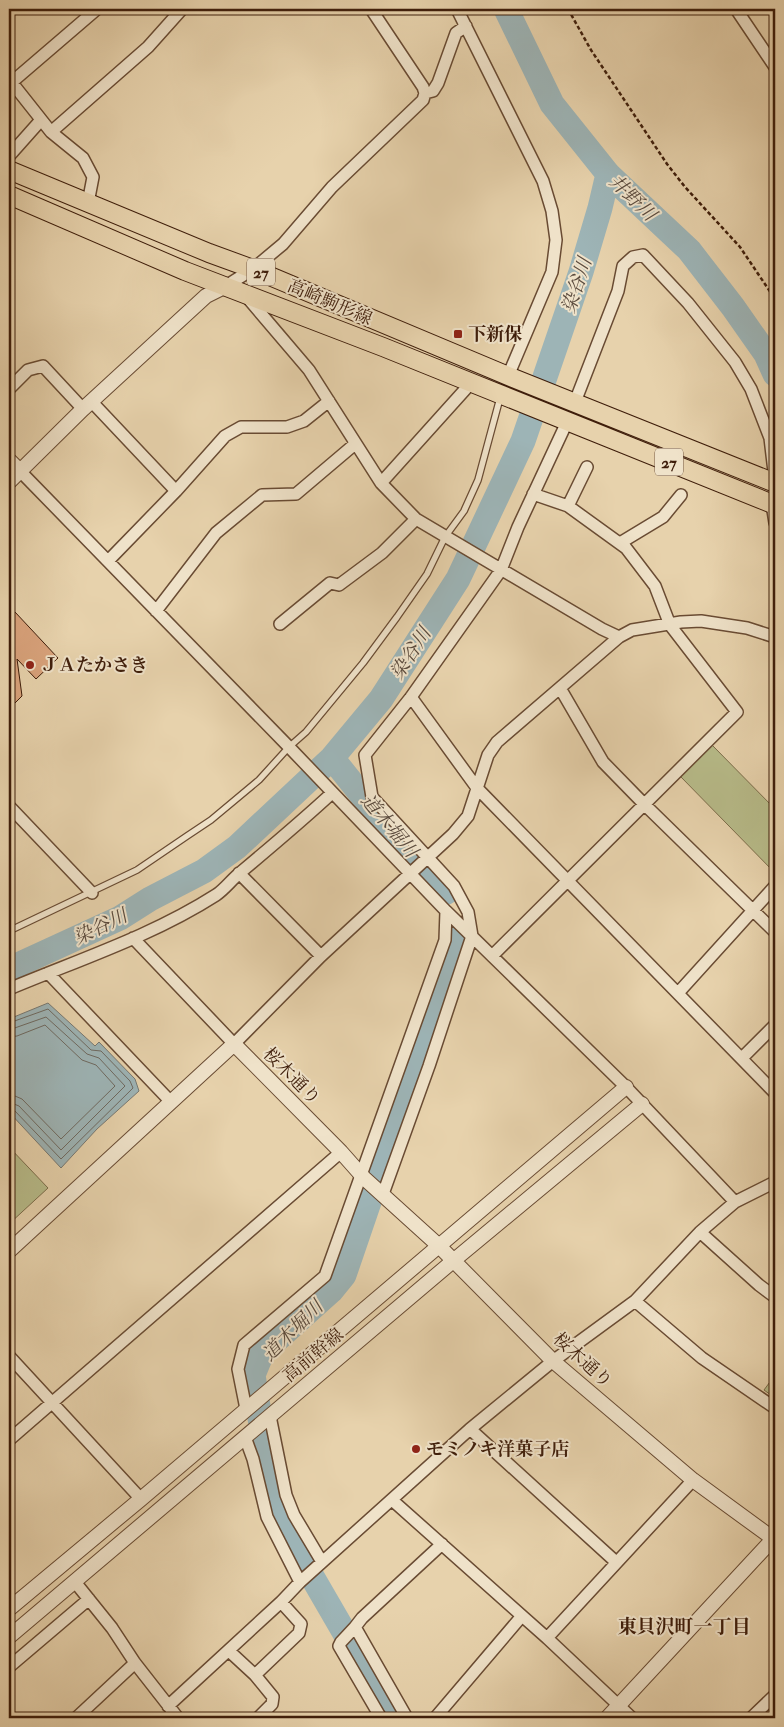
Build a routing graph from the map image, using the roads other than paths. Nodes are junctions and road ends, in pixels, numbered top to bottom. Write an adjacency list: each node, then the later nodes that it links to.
1 (97, 9): 8 (street)
2 (182, 9): 11 (street)
3 (371, 9): 9 (street)
4 (457, 9): 6 (street)
5 (736, 9): 7 (street)
6 (466, 26): 9 (street); 19 (street)
7 (775, 67)
8 (10, 80): 10 (street)
9 (425, 93): 16 (street)
10 (41, 120): 11 (street); 12 (street)
11 (51, 132): 15 (street)
12 (9, 156)
13 (9, 170): 15 (main road, 高崎駒形線 / 27)
14 (9, 195): 17 (main road, 高崎駒形線 / 27)
15 (88, 203): 16 (main road, 高崎駒形線 / 27)
16 (253, 269): 17 (street); 19 (main road, 高崎駒形線 / 27)
17 (226, 286): 18 (main road, 高崎駒形線 / 27); 25 (street)
18 (244, 294): 20 (main road, 高崎駒形線 / 27); 24 (street)
19 (510, 377): 23 (main road, 27)
20 (470, 383): 22 (main road, 高崎駒形線 / 27); 33 (street)
21 (9, 388): 25 (street)
22 (503, 396): 26 (main road, 27); 41 (lane)
23 (571, 400): 32 (main road, 27); 32 (street)
24 (329, 401): 27 (street); 34 (street)
25 (87, 405): 30 (street); 34 (street)
26 (565, 421): 35 (street); 37 (main road, 27)
27 (355, 444): 33 (street); 45 (street)
28 (9, 460): 30 (street)
29 (587, 467): 38 (street)
30 (20, 471): 31 (street); 43 (street)
31 (9, 482)
32 (775, 482)
33 (381, 483): 39 (street)
34 (176, 491): 43 (street)
35 (533, 494): 38 (street); 44 (street)
36 (681, 495): 42 (street)
37 (774, 504): 40 (street)
38 (568, 506): 42 (street)
39 (416, 519): 41 (street); 46 (street)
40 (775, 523)
41 (448, 538): 44 (street); 52 (lane)
42 (620, 543): 47 (street)
43 (108, 562): 45 (street)
44 (498, 568): 49 (street); 51 (street)
45 (156, 610): 52 (street)
46 (280, 624)
47 (670, 625): 48 (street); 49 (street); 55 (street)
48 (775, 636)
49 (619, 637): 50 (street)
50 (560, 688): 53 (street); 55 (street)
51 (411, 697): 53 (street); 57 (street)
52 (292, 750): 54 (street); 62 (lane)
53 (477, 788): 57 (street); 60 (street)
54 (330, 790): 58 (street); 59 (street)
55 (644, 804): 60 (street); 64 (street)
56 (9, 806): 62 (street)
57 (427, 859): 58 (street); 67 (street)
58 (412, 871): 63 (street); 69 (street)
59 (239, 873): 68 (street); 69 (street)
60 (567, 881): 70 (street); 73 (street)
61 (775, 886): 64 (street)
62 (92, 893): 65 (lane)
63 (446, 911): 67 (street); 82 (street)
64 (754, 911): 66 (street); 73 (street)
65 (9, 931)
66 (775, 932)
67 (472, 936): 70 (street); 84 (street)
68 (133, 938): 71 (street); 75 (street)
69 (321, 956): 75 (street)
70 (492, 956): 77 (street)
71 (48, 973): 72 (street); 79 (street)
72 (9, 989)
73 (678, 993): 76 (street)
74 (775, 1025): 76 (street)
75 (234, 1044): 79 (street); 81 (street, 桜木通り)
76 (742, 1058): 78 (street)
77 (626, 1087): 80 (street); 87 (street, 高前幹線)
78 (775, 1092)
79 (171, 1102): 88 (street)
80 (642, 1104): 85 (street); 89 (street, 高前幹線)
81 (341, 1152): 82 (street, 桜木通り); 94 (street)
82 (362, 1176): 84 (street, 桜木通り); 96 (street)
83 (775, 1182): 85 (street)
84 (381, 1194): 87 (street, 桜木通り)
85 (735, 1202): 86 (street)
86 (700, 1232): 90 (street); 91 (street)
87 (438, 1245): 89 (street, 桜木通り); 96 (street, 高前幹線)
88 (9, 1251)
89 (453, 1261): 93 (street, 桜木通り); 97 (street, 高前幹線)
90 (775, 1296)
91 (635, 1300): 93 (street); 95 (street)
92 (9, 1356): 94 (street)
93 (553, 1360): 98 (street); 101 (street, 桜木通り)
94 (52, 1402): 100 (street); 102 (street)
95 (775, 1408)
96 (246, 1409): 102 (street, 高前幹線)
97 (270, 1416): 99 (street, 高前幹線); 106 (street)
98 (470, 1429): 103 (street); 107 (street)
99 (245, 1437): 108 (street, 高前幹線); 109 (street)
100 (9, 1440)
101 (693, 1480): 104 (street, 桜木通り); 107 (street)
102 (141, 1499): 112 (street, 高前幹線)
103 (392, 1500): 105 (street); 106 (street)
104 (775, 1539): 123 (street)
105 (442, 1544): 113 (street); 114 (street)
106 (322, 1562): 109 (street)
107 (616, 1562): 116 (street)
108 (74, 1582): 110 (street); 115 (street, 高前幹線)
109 (300, 1582): 111 (street)
110 (89, 1599): 118 (street); 119 (street)
111 (281, 1602): 117 (street); 120 (street)
112 (9, 1609)
113 (522, 1617): 116 (street); 129 (street)
114 (354, 1629): 127 (street); 128 (street)
115 (9, 1637)
116 (547, 1638): 123 (street)
117 (229, 1651): 120 (street); 122 (street)
118 (135, 1663): 122 (street); 124 (street)
119 (9, 1667)
120 (255, 1675): 126 (street)
121 (775, 1695): 132 (street)
122 (168, 1706): 125 (street)
123 (618, 1706): 130 (street); 131 (street)
124 (76, 1718)
125 (178, 1718)
126 (258, 1718)
127 (381, 1718)
128 (407, 1718)
129 (435, 1718)
130 (607, 1718)
131 (632, 1718)
132 (752, 1718)

